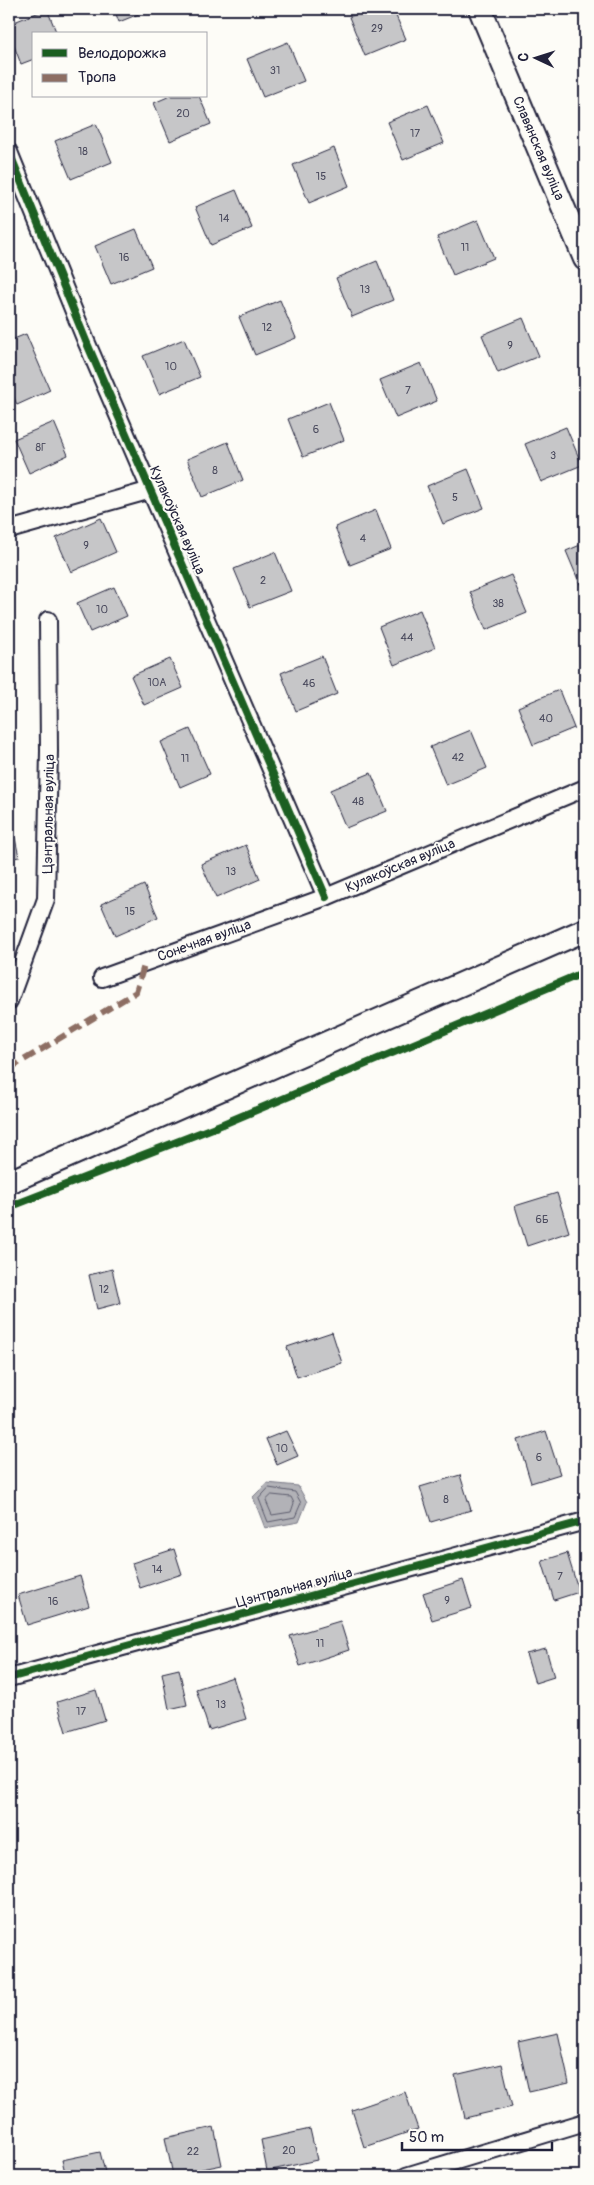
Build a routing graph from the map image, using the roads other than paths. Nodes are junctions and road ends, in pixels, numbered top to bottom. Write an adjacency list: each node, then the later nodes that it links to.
1 (480, 9): 3 (main road, Славянская вуліца)
2 (9, 152): 4 (street, Кулакоўская вуліца)
3 (584, 255)
4 (151, 490): 5 (street); 8 (street, Кулакоўская вуліца)
5 (9, 530)
6 (48, 620): 11 (street, Цэнтральная вуліца)
7 (585, 788): 8 (street, Кулакоўская вуліца)
8 (326, 897): 10 (street, Сонечная вуліца)
9 (585, 930): 12 (main road)
10 (102, 978)
11 (9, 1001)
12 (9, 1182)
13 (585, 1520): 14 (street, Цэнтральная вуліца)
14 (9, 1678)
15 (585, 2122): 16 (street)
16 (406, 2176)

